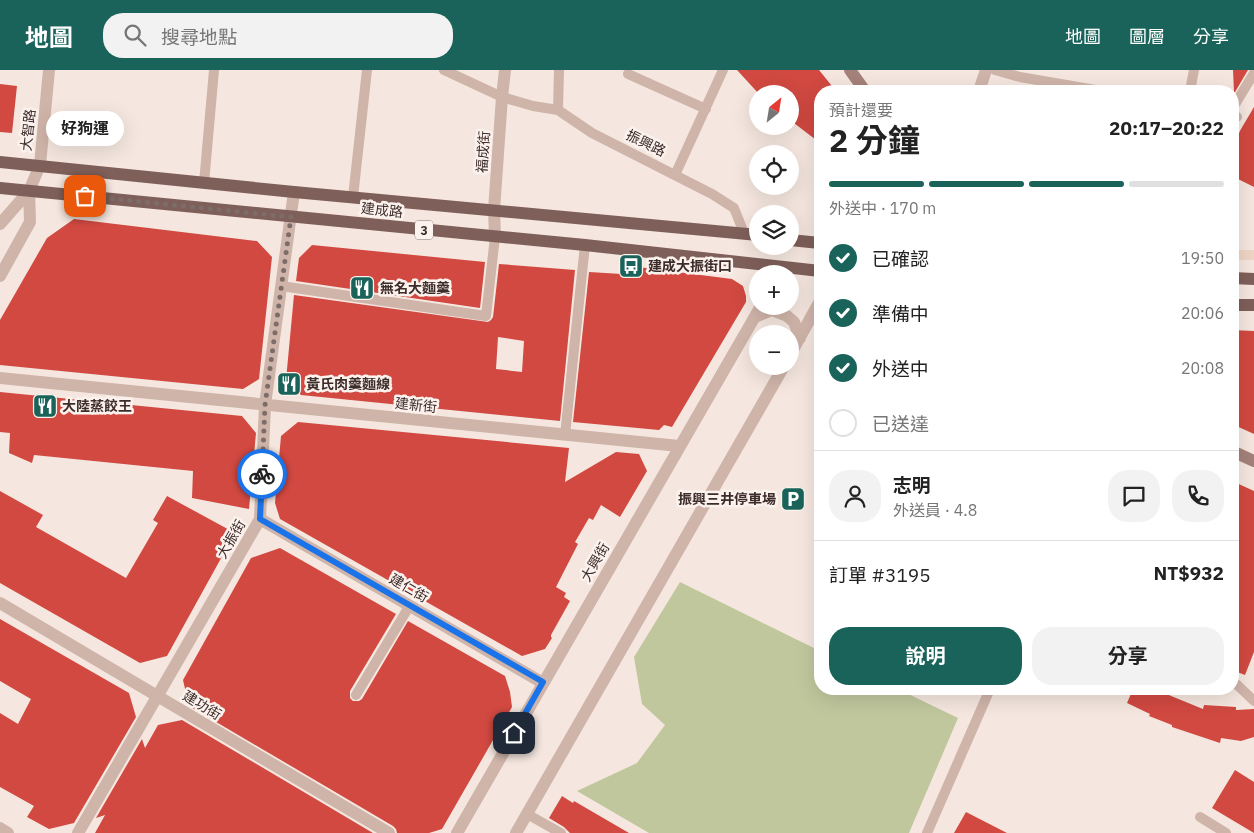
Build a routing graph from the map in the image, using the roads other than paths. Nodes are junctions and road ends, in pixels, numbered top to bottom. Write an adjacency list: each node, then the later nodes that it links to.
1 (49, 70): 24 (street, 大智路)
2 (214, 70): 26 (lane)
3 (367, 70): 30 (lane)
4 (444, 70): 19 (lane)
5 (505, 70): 19 (street, 福成街)
6 (559, 70): 22 (lane)
7 (722, 70): 21 (lane)
8 (850, 70): 15 (main road)
9 (986, 70): 16 (street)
10 (995, 70): 17 (lane)
11 (1194, 70): 18 (lane)
12 (1243, 70): 14 (lane)
13 (628, 74): 21 (lane)
14 (1253, 75): 20 (lane)
15 (861, 85)
16 (981, 85)
17 (1066, 85)
18 (1191, 85)
19 (502, 97): 22 (lane); 31 (street, 福成街)
20 (1239, 105)
21 (706, 108): 25 (lane)
22 (558, 110): 25 (lane, 振興路)
23 (0, 162): 24 (main road, 建成路 / 3)
24 (40, 165): 26 (main road, 建成路 / 3); 28 (street, 大智路)
25 (675, 174): 34 (lane, 振興路)
26 (204, 183): 29 (main road, 建成路 / 3)
27 (0, 188): 28 (main road, 建成路 / 3)
28 (28, 191): 32 (main road, 建成路 / 3); 33 (street, 大智路); 43 (street, 大智路)
29 (294, 192): 30 (main road, 建成路 / 3); 32 (street, 大振街)
30 (353, 197): 31 (main road, 建成路 / 3)
31 (494, 210): 34 (main road, 建成路 / 3); 36 (street, 福成街)
32 (291, 217): 36 (main road, 建成路 / 3); 46 (street, 大振街)
33 (0, 224)
34 (744, 233): 35 (main road, 建成路 / 3)
35 (749, 234)
36 (495, 237): 39 (main road, 建成路 / 3); 46 (lane)
37 (799, 241): 38 (main road)
38 (814, 242)
39 (585, 245): 40 (main road, 建成路 / 3); 56 (lane)
40 (749, 266)
41 (799, 270): 42 (main road, 建成路 / 3)
42 (814, 271)
43 (0, 276)
44 (1239, 278): 45 (main road)
45 (1254, 279)
46 (281, 286): 55 (street, 大振街)
47 (1239, 305): 48 (main road)
48 (1254, 305)
49 (814, 312): 52 (street)
50 (756, 315): 57 (street, 大興街)
51 (785, 315): 52 (street)
52 (800, 338)
53 (779, 375): 69 (street)
54 (0, 378): 55 (street, 建新街)
55 (265, 405): 56 (street, 建新街); 60 (street, 大振街)
56 (565, 435): 57 (street, 建新街)
57 (680, 446): 63 (street, 大興街)
58 (1239, 454): 59 (main road)
59 (1254, 461)
60 (260, 519): 62 (street, 建仁街); 67 (street, 大振街)
61 (0, 603): 67 (street, 建功街)
62 (410, 606): 63 (street, 建仁街); 65 (lane)
63 (543, 682): 75 (street, 大興街)
64 (1239, 687): 68 (lane)
65 (356, 695)
66 (987, 695): 78 (lane)
67 (158, 696): 73 (street, 大振街); 74 (street, 建功街)
68 (1254, 701)
69 (527, 814): 76 (street); 77 (lane)
70 (1200, 817): 79 (lane)
71 (0, 828): 72 (street)
72 (8, 833)
73 (78, 833)
74 (389, 833)
75 (457, 833)
76 (516, 833)
77 (561, 833)
78 (927, 833)
79 (1226, 833)

